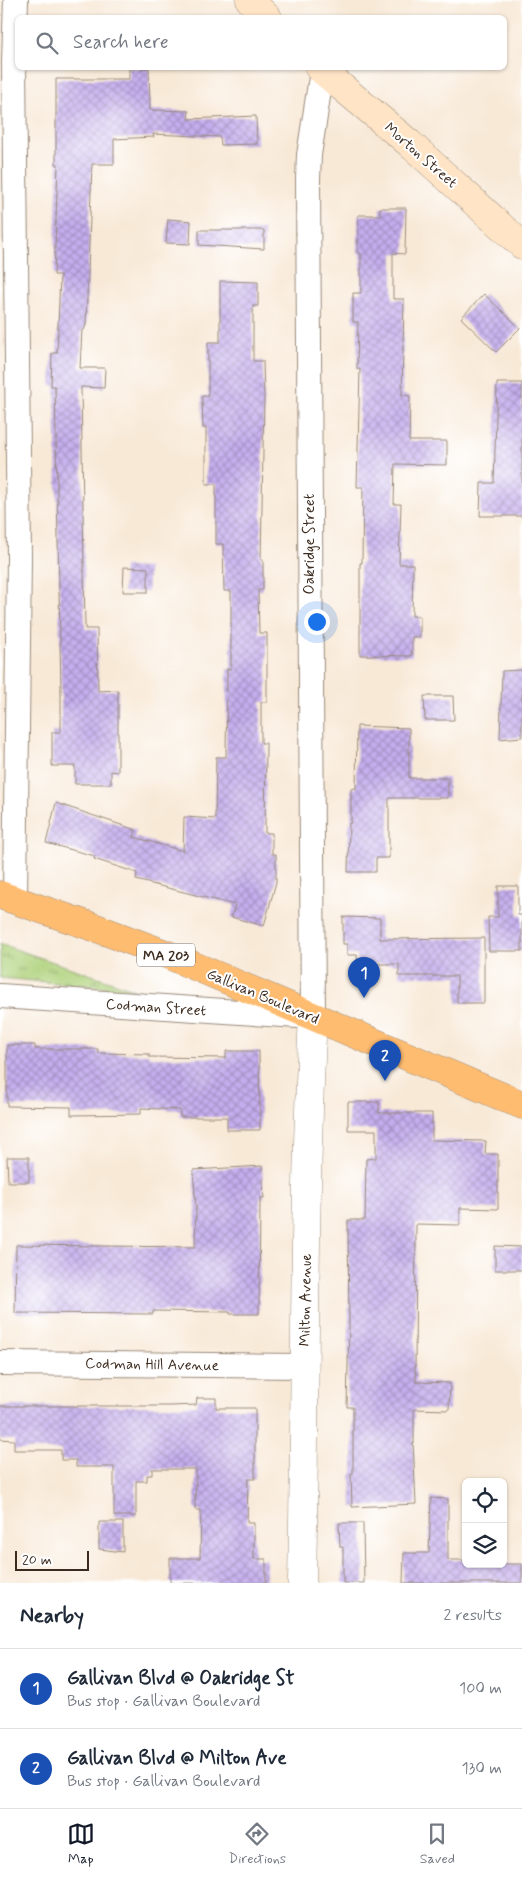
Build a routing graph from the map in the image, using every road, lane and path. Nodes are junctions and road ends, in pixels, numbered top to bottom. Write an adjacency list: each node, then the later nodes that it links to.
1 (16, 0): 3 (street)
2 (250, 0): 4 (main road)
3 (16, 15)
4 (265, 15)
5 (15, 31): 9 (street)
6 (320, 70): 11 (street, Oakridge Street)
7 (321, 70): 8 (main road, Morton Street)
8 (522, 245)
9 (8, 897): 11 (highway, Gallivan Boulevard / MA 203)
10 (0, 996): 11 (street, Codman Street)
11 (313, 1017): 12 (highway, Gallivan Boulevard / MA 203); 14 (street, Milton Avenue)
12 (522, 1105)
13 (0, 1363): 14 (street, Codman Hill Avenue)
14 (304, 1366): 15 (street, Milton Avenue)
15 (302, 1583)

